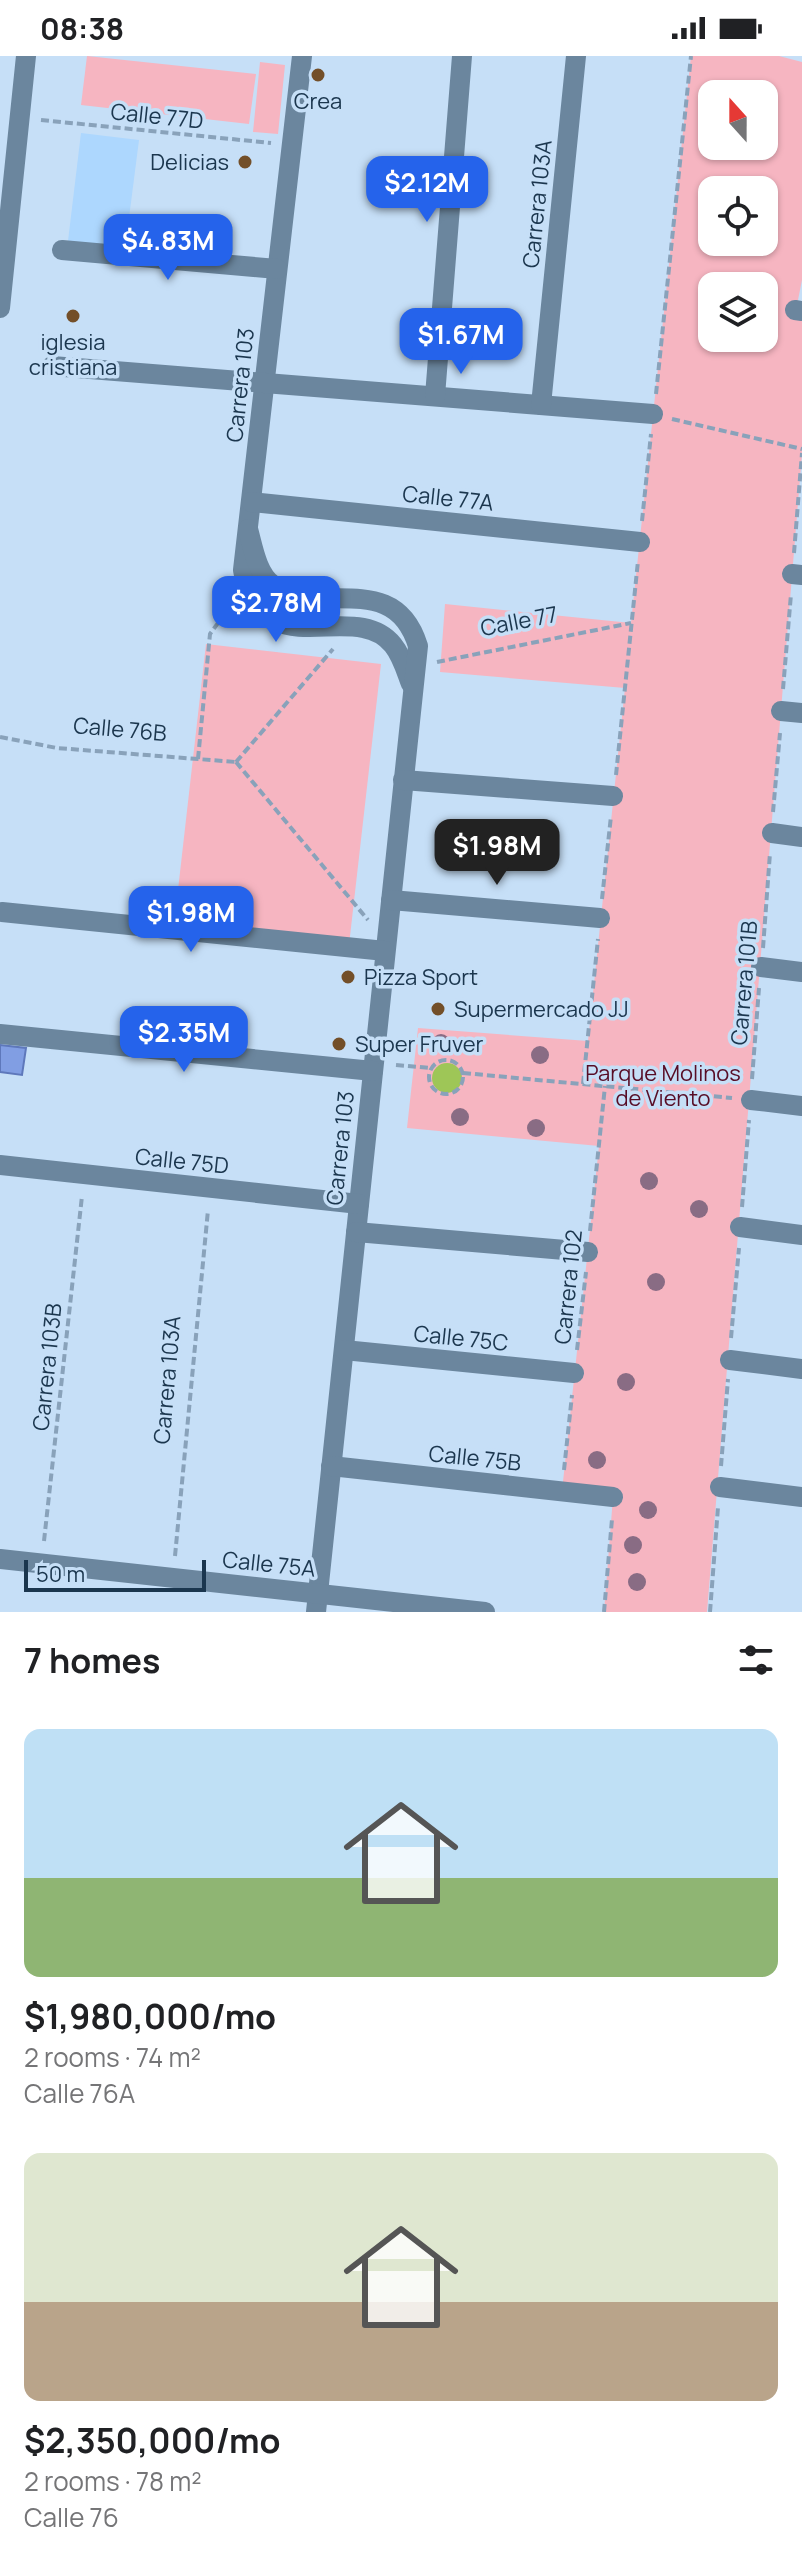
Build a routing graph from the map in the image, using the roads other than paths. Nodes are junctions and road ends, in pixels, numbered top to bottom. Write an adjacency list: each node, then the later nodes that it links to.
1 (26, 56): 7 (street)
2 (302, 56): 6 (street, Carrera 103)
3 (462, 56): 10 (street)
4 (576, 56): 11 (street, Carrera 103A)
5 (62, 250): 6 (street)
6 (277, 269): 9 (street, Carrera 103)
7 (0, 308)
8 (52, 366): 9 (street)
9 (265, 381): 10 (street); 13 (street, Carrera 103)
10 (435, 396): 11 (street)
11 (541, 405): 12 (street)
12 (653, 414)
13 (251, 502): 14 (street, Carrera 103); 15 (street, Calle 77A)
14 (248, 529): 16 (street); 16 (street)
15 (640, 542)
16 (413, 690): 17 (street, Carrera 103)
17 (403, 780): 18 (street); 21 (street, Carrera 103)
18 (613, 796)
19 (772, 833): 20 (street)
20 (802, 837)
21 (391, 900): 23 (street); 24 (street, Carrera 103)
22 (2, 912): 24 (street)
23 (600, 918)
24 (386, 946): 28 (street, Carrera 103)
25 (761, 967): 26 (street)
26 (802, 972)
27 (0, 1034): 28 (street)
28 (373, 1067): 32 (street, Carrera 103)
29 (751, 1100): 30 (street)
30 (802, 1106)
31 (0, 1165): 32 (street, Calle 75D)
32 (359, 1204): 34 (street, Carrera 103)
33 (740, 1227): 35 (street)
34 (356, 1232): 36 (street); 37 (street, Carrera 103)
35 (802, 1235)
36 (588, 1252)
37 (344, 1350): 40 (street, Calle 75C); 41 (street, Carrera 103)
38 (730, 1360): 39 (street)
39 (802, 1369)
40 (574, 1373)
41 (331, 1466): 43 (street, Calle 75B); 46 (street, Carrera 103)
42 (720, 1487): 44 (street)
43 (613, 1497)
44 (802, 1497)
45 (0, 1559): 46 (street, Calle 75A)
46 (317, 1602): 47 (street, Calle 75A)
47 (485, 1612)

